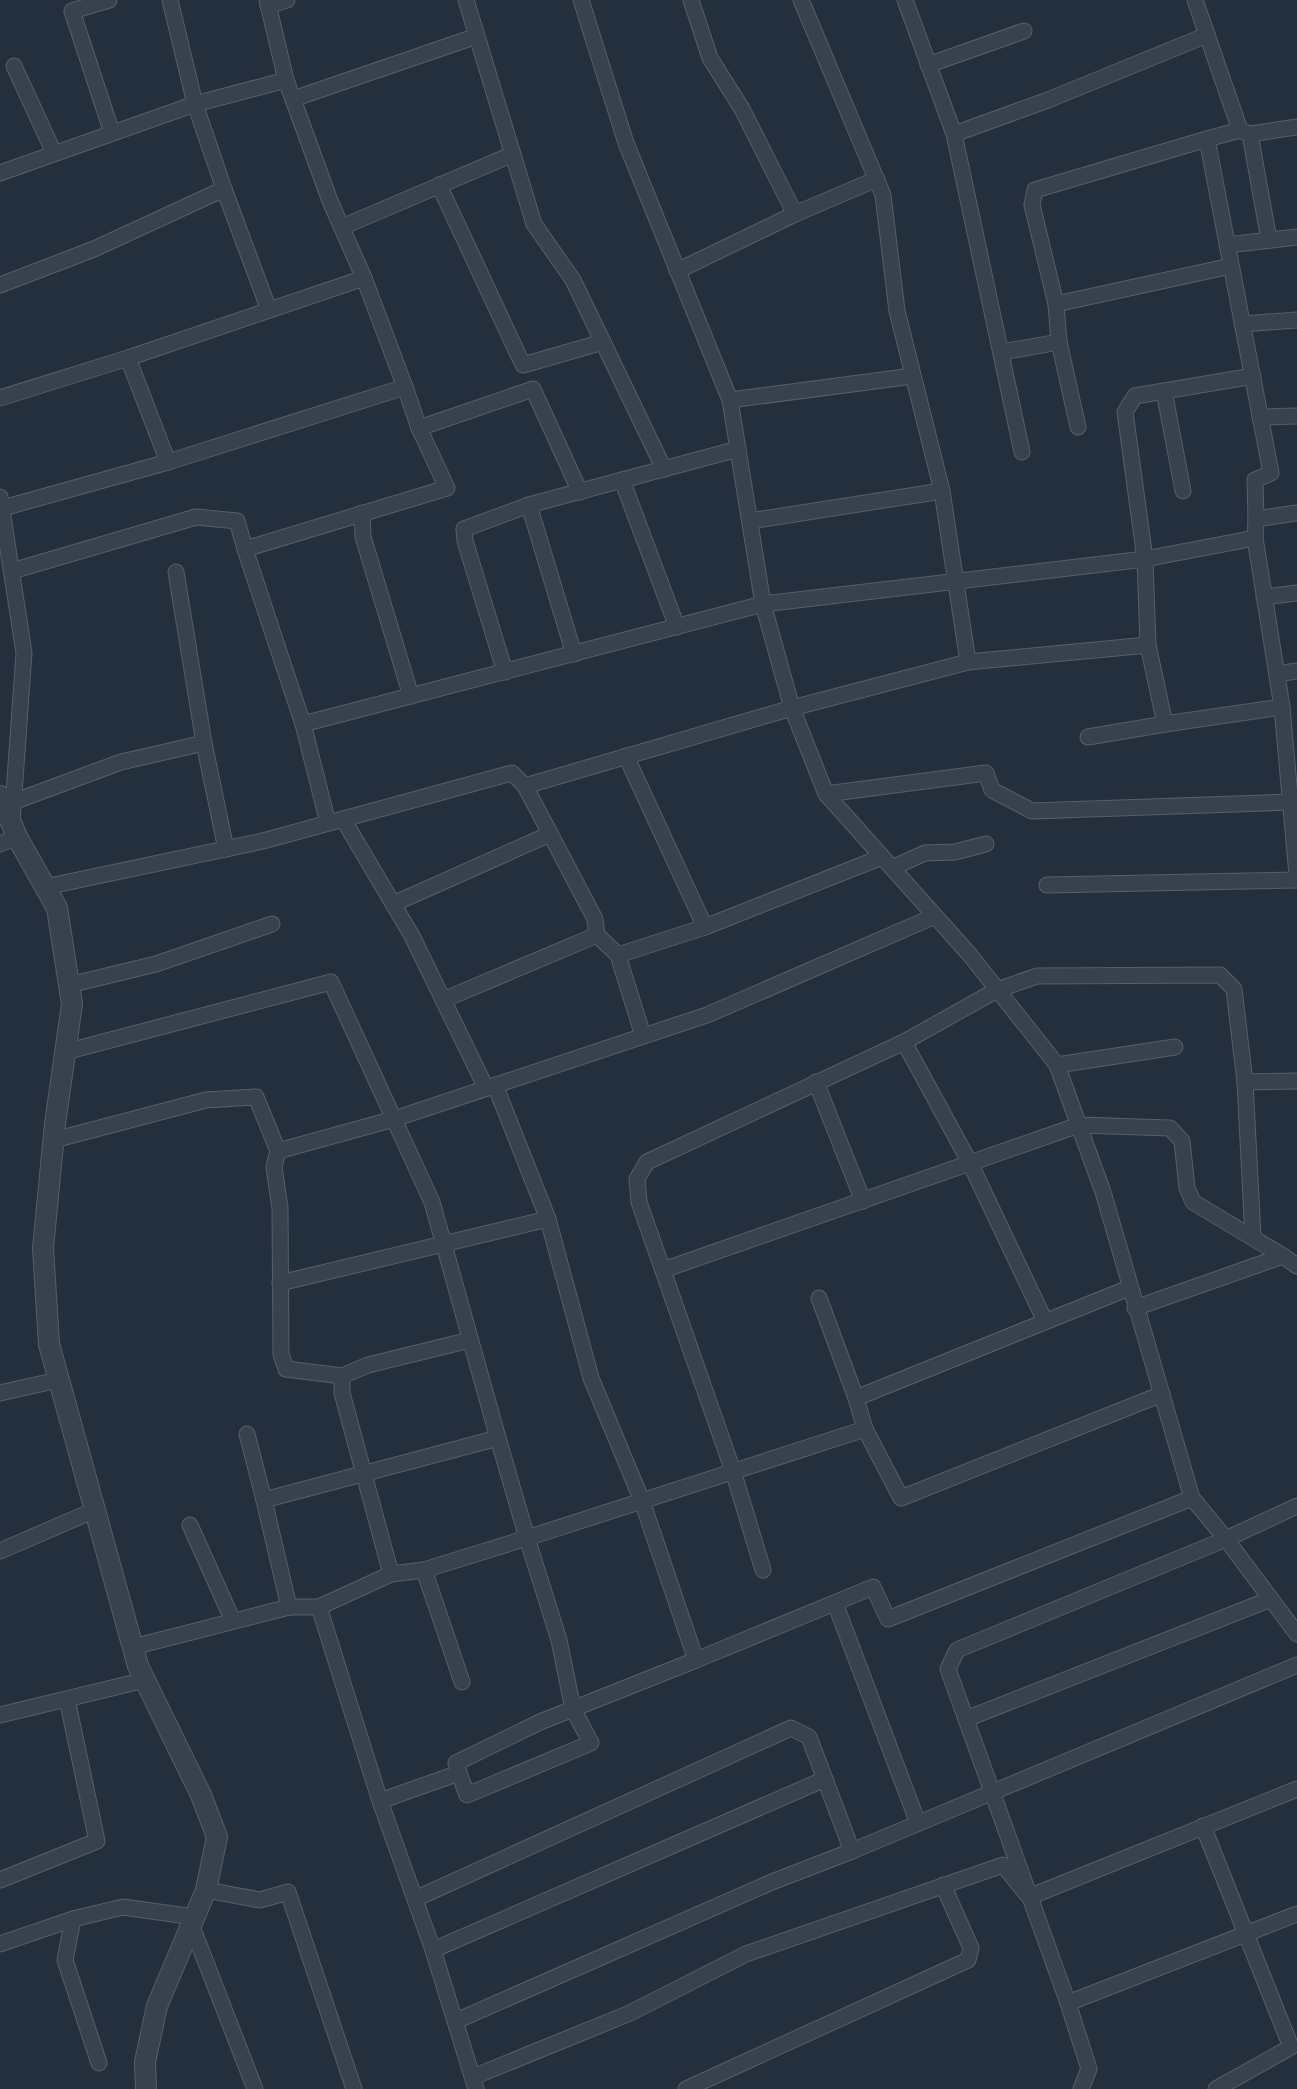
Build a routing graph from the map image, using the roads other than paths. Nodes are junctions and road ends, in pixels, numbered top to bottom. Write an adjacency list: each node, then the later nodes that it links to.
1 (109, 0): 11 (street)
2 (170, 0): 19 (street)
3 (287, 0): 10 (street)
4 (466, 0): 14 (street)
5 (581, 0): 37 (street)
6 (691, 0): 31 (street)
7 (801, 0): 28 (street)
8 (905, 0): 15 (street)
9 (1195, 0): 13 (street)
10 (268, 3): 17 (street)
11 (71, 5): 22 (street)
12 (1024, 31): 15 (street)
13 (1207, 35): 21 (street); 23 (street)
14 (477, 36): 18 (street); 26 (street)
15 (928, 65): 23 (street)
16 (14, 66): 25 (street)
17 (286, 80): 18 (street); 19 (street)
18 (293, 99): 32 (street)
19 (195, 104): 22 (street); 30 (street)
20 (1297, 127): 21 (street)
21 (1245, 132): 24 (street); 34 (street)
22 (112, 133): 25 (street)
23 (954, 134): 46 (street)
24 (1207, 139): 35 (street); 40 (street)
25 (54, 153): 27 (street)
26 (513, 154): 29 (street); 44 (street)
27 (0, 173)
28 (877, 179): 31 (street); 49 (street)
29 (439, 185): 32 (street); 48 (street)
30 (224, 189): 39 (street); 41 (street)
31 (795, 214): 37 (street)
32 (342, 227): 38 (street)
33 (1297, 237): 34 (street)
34 (1269, 240): 35 (street)
35 (1227, 245): 36 (street)
36 (1231, 266): 40 (street); 43 (street)
37 (677, 271): 55 (street)
38 (364, 278): 41 (street); 51 (street)
39 (0, 285)
40 (1056, 304): 45 (street)
41 (269, 310): 47 (street)
42 (1297, 320): 43 (street)
43 (1242, 324): 50 (street)
44 (603, 342): 48 (street); 63 (street)
45 (1059, 342): 46 (street); 58 (street)
46 (1002, 352): 61 (street)
47 (128, 358): 54 (street); 62 (street)
48 (523, 365): 52 (street)
49 (913, 376): 55 (street); 65 (street)
50 (1252, 376): 53 (street); 57 (street)
51 (405, 387): 59 (street); 62 (street)
52 (533, 389): 59 (street); 67 (street)
53 (1164, 391): 66 (street); 76 (street)
54 (0, 398)
55 (730, 400): 60 (street)
56 (1297, 416): 57 (street)
57 (1260, 417): 72 (street)
58 (1078, 427)
59 (419, 428): 70 (street)
60 (738, 449): 63 (street); 73 (street)
61 (1022, 452)
62 (168, 462): 68 (street)
63 (664, 469): 64 (street)
64 (622, 480): 67 (street); 83 (street)
65 (942, 490): 73 (street); 79 (street)
66 (1183, 491)
67 (580, 492): 69 (street)
68 (1, 502): 77 (street)
69 (529, 505): 85 (street); 88 (street)
70 (362, 513): 75 (street); 90 (street)
71 (1297, 513): 72 (street)
72 (1256, 519): 74 (street)
73 (750, 521): 82 (street)
74 (1255, 538): 76 (street); 81 (street)
75 (245, 549): 77 (street); 93 (street)
76 (1145, 559): 79 (street); 84 (street)
77 (12, 571): 101 (street)
78 (176, 572): 96 (street)
79 (956, 582): 82 (street); 86 (street)
80 (1297, 593): 81 (street)
81 (1264, 597): 89 (street)
82 (763, 604): 83 (street); 92 (street)
83 (677, 627): 85 (street)
84 (1148, 645): 86 (street); 94 (street)
85 (574, 654): 88 (street)
86 (968, 662): 92 (street)
87 (1297, 671): 89 (street)
88 (505, 672): 90 (street)
89 (1277, 674): 91 (street)
90 (411, 696): 93 (street)
91 (1282, 707): 94 (street); 97 (street)
92 (792, 708): 98 (street); 100 (street)
93 (303, 724): 104 (street)
94 (1165, 724): 95 (street)
95 (1088, 737)
96 (204, 743): 101 (street); 108 (street)
97 (1292, 750): 102 (street)
98 (626, 756): 99 (street); 117 (street)
99 (525, 786): 103 (street); 105 (street)
100 (826, 794): 102 (street); 110 (street)
101 (7, 799): 106 (street)
102 (1290, 802): 109 (street)
103 (343, 819): 104 (street); 114 (street)
104 (328, 823): 108 (street)
105 (550, 834): 114 (street); 118 (street)
106 (10, 835): 113 (street)
107 (986, 844): 110 (street)
108 (226, 849): 113 (street)
109 (1296, 850): 111 (street)
110 (887, 863): 115 (street); 117 (street)
111 (1297, 877): 112 (street)
112 (1047, 885)
113 (45, 887): 120 (street)
114 (393, 904): 122 (street)
115 (935, 916): 121 (street); 123 (street)
116 (272, 924): 120 (street)
117 (705, 927): 119 (street)
118 (597, 935): 119 (street); 122 (street)
119 (618, 955): 123 (street)
120 (69, 985): 126 (street)
121 (997, 990): 124 (street); 127 (street); 130 (street)
122 (443, 999): 131 (street)
123 (643, 1036): 131 (street)
124 (904, 1042): 129 (street); 136 (street)
125 (1175, 1047): 127 (street)
126 (65, 1052): 132 (street); 134 (street)
127 (1057, 1065): 133 (street)
128 (1297, 1081): 130 (street)
129 (816, 1082): 137 (street); 143 (street)
130 (1245, 1082): 139 (street)
131 (490, 1086): 132 (street); 138 (street)
132 (394, 1119): 135 (street); 140 (street)
133 (1079, 1125): 136 (street); 139 (street); 145 (street)
134 (54, 1140): 135 (street); 151 (street)
135 (278, 1151): 144 (street)
136 (970, 1163): 137 (street); 148 (street)
137 (863, 1200): 143 (street)
138 (548, 1219): 140 (street); 162 (street)
139 (1253, 1238): 141 (street)
140 (444, 1244): 144 (street); 149 (street)
141 (1283, 1256): 142 (street); 147 (street)
142 (1297, 1266)
143 (663, 1270): 158 (street)
144 (280, 1283): 150 (street)
145 (1129, 1288): 147 (street); 148 (street)
146 (819, 1298): 154 (street)
147 (1135, 1308): 153 (street)
148 (1046, 1321): 154 (street)
149 (470, 1341): 150 (street); 157 (street)
150 (342, 1376): 159 (street)
151 (58, 1380): 152 (street); 164 (street)
152 (0, 1393)
153 (1162, 1394): 155 (street); 160 (street)
154 (856, 1398): 155 (street)
155 (865, 1429): 158 (street)
156 (247, 1434): 161 (street)
157 (498, 1438): 159 (street); 166 (street)
158 (733, 1471): 162 (street); 169 (street)
159 (363, 1473): 161 (street); 171 (street)
160 (1192, 1498): 167 (street); 173 (street)
161 (264, 1500): 175 (street)
162 (642, 1501): 166 (street); 179 (street)
163 (1297, 1506): 167 (street)
164 (95, 1510): 168 (street); 178 (street)
165 (190, 1524): 176 (street)
166 (527, 1538): 170 (street); 184 (street)
167 (1226, 1539): 172 (street); 186 (street)
168 (0, 1551)
169 (763, 1569)
170 (424, 1570): 171 (street); 182 (street)
171 (391, 1574): 174 (street)
172 (1271, 1599): 177 (street); 186 (street)
173 (835, 1603): 179 (street); 192 (street)
174 (320, 1606): 175 (street); 191 (street)
175 (289, 1607): 176 (street)
176 (233, 1621): 178 (street)
177 (1297, 1634)
178 (133, 1647): 181 (street)
179 (696, 1660): 184 (street)
180 (1297, 1665): 190 (street)
181 (144, 1680): 183 (street); 197 (street)
182 (462, 1682)
183 (67, 1699): 185 (street); 195 (street)
184 (573, 1709): 187 (street); 187 (street)
185 (0, 1715)
186 (966, 1719): 190 (street)
187 (459, 1773): 191 (street)
188 (825, 1779): 194 (street); 199 (street); 205 (street)
189 (1297, 1790): 193 (street)
190 (990, 1793): 192 (street); 198 (street)
191 (380, 1801): 199 (street)
192 (918, 1823): 194 (street)
193 (1203, 1826): 198 (street); 203 (street)
194 (852, 1851): 207 (street)
195 (0, 1880)
196 (943, 1885): 198 (street); 210 (street); 214 (street)
197 (206, 1890): 202 (street); 213 (street)
198 (1029, 1897): 206 (street)
199 (415, 1899): 205 (street)
200 (1297, 1914): 203 (street)
201 (73, 1919): 202 (street); 204 (street); 209 (street)
202 (193, 1921): 211 (street); 212 (street)
203 (1246, 1935): 206 (street); 208 (street)
204 (0, 1944)
205 (433, 1950): 207 (street)
206 (1068, 2003): 215 (street)
207 (456, 2021): 210 (street)
208 (1295, 2049): 216 (street)
209 (99, 2063)
210 (475, 2083)
211 (146, 2089)
212 (255, 2089)
213 (354, 2089)
214 (686, 2089)
215 (1081, 2089)
216 (1216, 2089)

